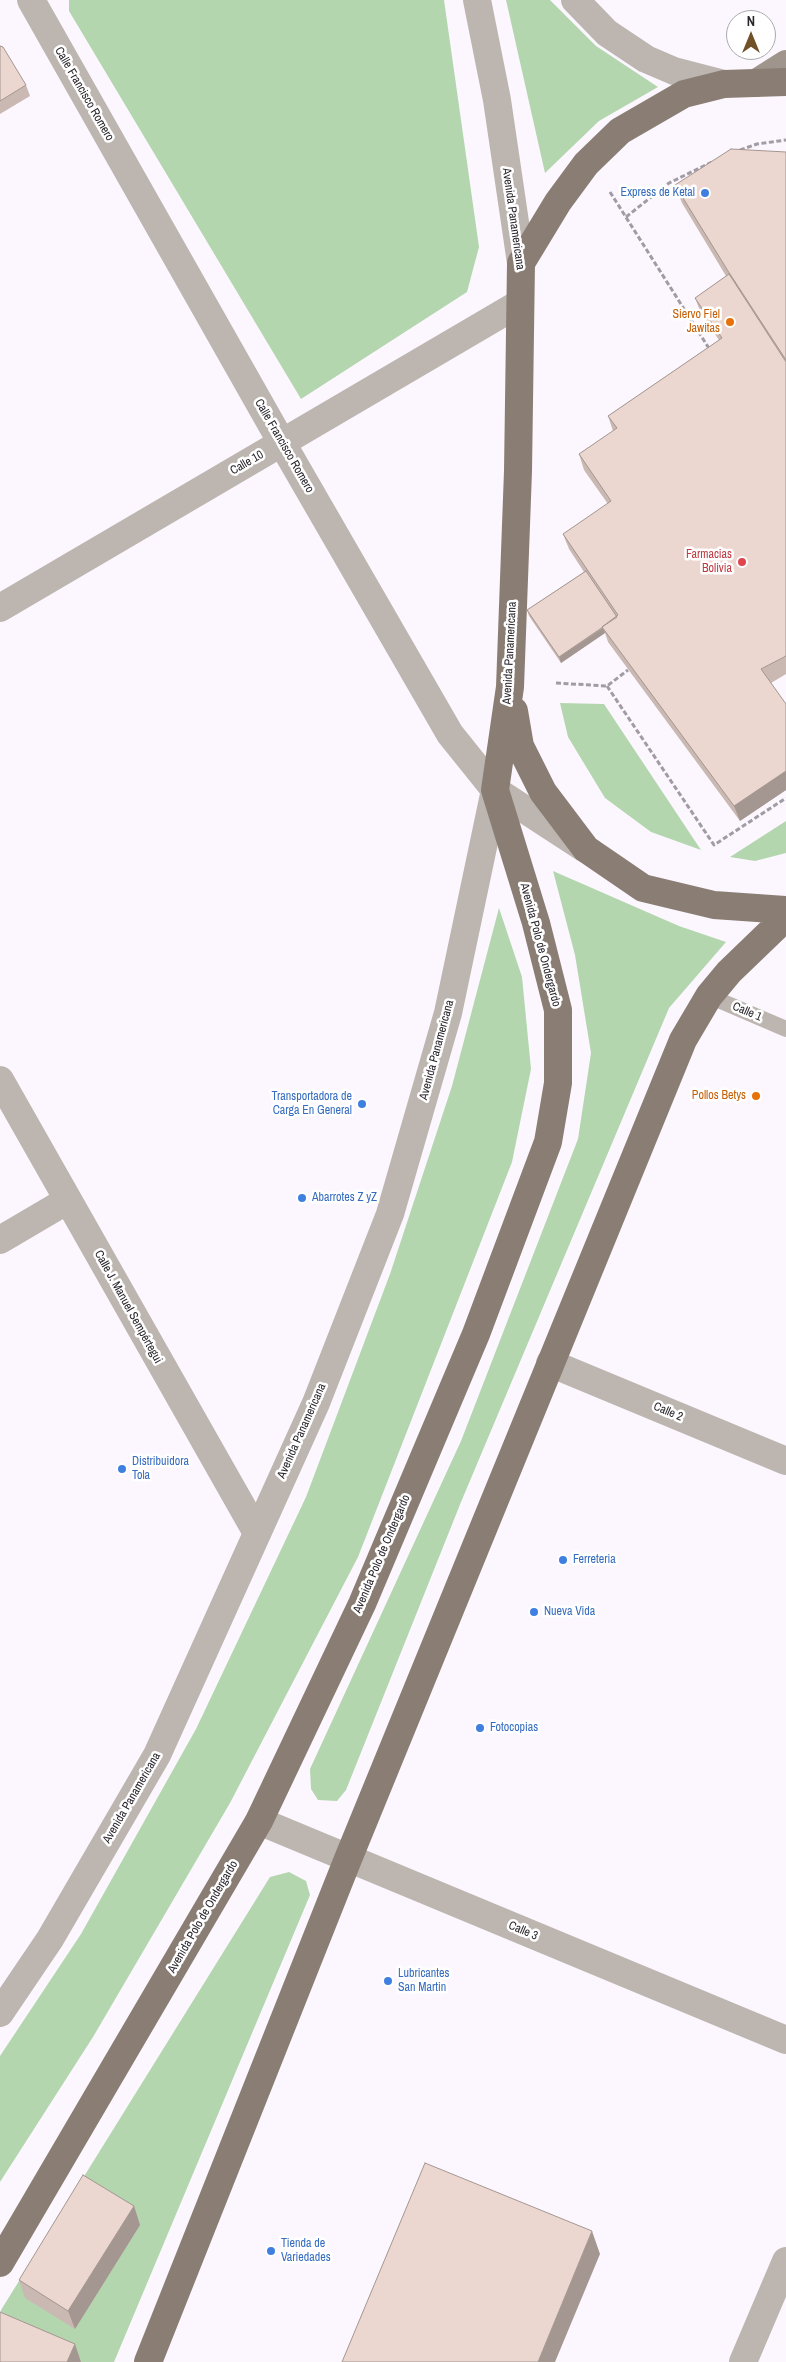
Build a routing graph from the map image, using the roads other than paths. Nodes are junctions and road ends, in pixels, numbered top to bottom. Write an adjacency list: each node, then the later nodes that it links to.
1 (31, 0): 10 (street, Calle Francisco Romero)
2 (477, 0): 8 (street, Avenida Panamericana)
3 (575, 0): 7 (street)
4 (786, 64): 6 (main road)
5 (786, 82): 6 (main road)
6 (756, 83): 7 (main road)
7 (724, 84): 8 (main road)
8 (521, 263): 9 (main road, Avenida Panamericana)
9 (520, 303): 10 (street, Calle 10); 12 (main road, Avenida Panamericana)
10 (282, 443): 11 (street, Calle 10); 13 (street, Calle Francisco Romero)
11 (0, 608)
12 (510, 687): 13 (main road, Avenida Panamericana); 14 (main road)
13 (495, 790): 14 (street, Calle Francisco Romero); 24 (street, Avenida Panamericana); 25 (main road, Avenida Polo de Ondergardo)
14 (586, 849): 15 (main road)
15 (786, 910)
16 (786, 917): 17 (main road)
17 (709, 996): 18 (lane, Calle 1); 22 (main road)
18 (786, 1029)
19 (0, 1080): 20 (street, Calle J. Manuel Sempértegui)
20 (68, 1200): 21 (street); 24 (street, Calle J. Manuel Sempértegui)
21 (0, 1240)
22 (550, 1363): 23 (street, Calle 2); 26 (main road)
23 (786, 1461)
24 (257, 1533): 27 (street, Avenida Panamericana)
25 (259, 1821): 26 (street, Calle 3); 30 (main road, Avenida Polo de Ondergardo)
26 (348, 1859): 28 (street, Calle 3); 31 (main road)
27 (0, 2013)
28 (786, 2040)
29 (786, 2261): 32 (street)
30 (0, 2263)
31 (149, 2362)
32 (743, 2362)

